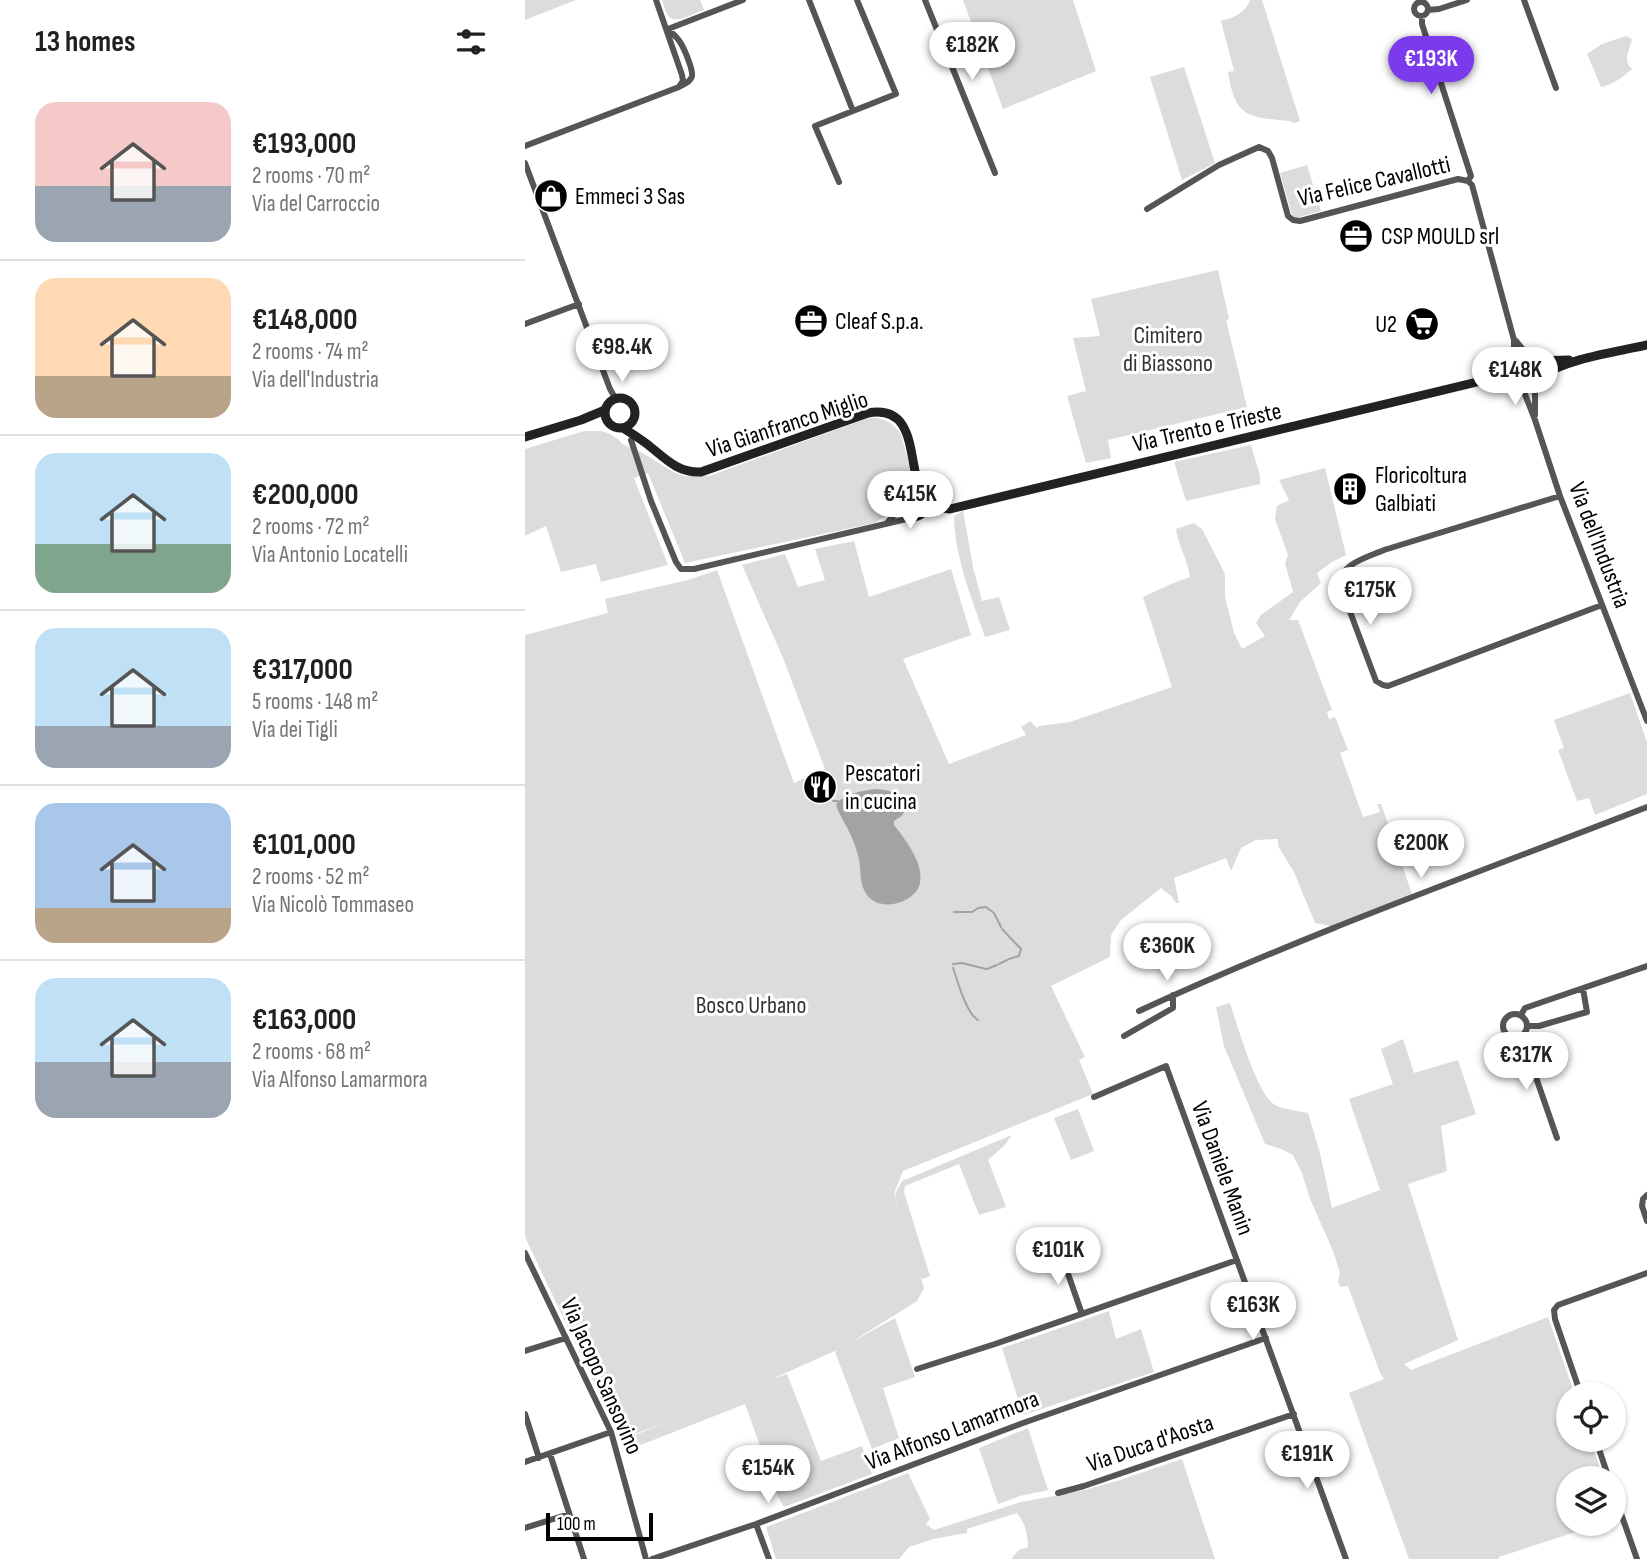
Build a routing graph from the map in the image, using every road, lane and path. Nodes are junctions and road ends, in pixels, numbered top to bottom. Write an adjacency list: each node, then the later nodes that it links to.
1 (656, 0): 10 (street)
2 (743, 0): 10 (street)
3 (809, 0): 12 (street)
4 (857, 0): 12 (street)
5 (925, 0): 15 (street)
6 (1467, 0): 8 (street)
7 (1524, 0): 11 (street)
8 (1429, 10): 9 (street); 9 (street)
9 (1422, 16): 16 (street)
10 (668, 29): 13 (street)
11 (1556, 88)
12 (853, 111): 17 (street)
13 (525, 146)
14 (525, 163): 19 (street)
15 (995, 173)
16 (1468, 181): 18 (street, Via Felice Cavallotti); 21 (street, Via Felice Cavallotti)
17 (839, 182)
18 (1147, 209)
19 (579, 304): 20 (street); 29 (street)
20 (525, 324)
21 (1514, 340): 23 (street, Via Felice Cavallotti); 25 (street, Via Felice Cavallotti)
22 (1647, 345): 24 (street, Via Trento e Trieste)
23 (1532, 360): 24 (street, Via Trento e Trieste); 25 (street, Via Trento e Trieste); 26 (street)
24 (1581, 360): 26 (street, Via Trento e Trieste)
25 (1513, 367): 27 (street, Via Trento e Trieste); 28 (street)
26 (1537, 379): 28 (street, Via Trento e Trieste); 32 (street, Via dell'Industria)
27 (1477, 382): 28 (street, Via Trento e Trieste); 44 (street, Via Trento e Trieste)
28 (1519, 383): 32 (street, Via dell'Industria)
29 (617, 399): 30 (street); 33 (street)
30 (605, 410): 31 (street); 34 (street)
31 (581, 420): 34 (street); 36 (street)
32 (1535, 420): 42 (street, Via dell'Industria)
33 (633, 421): 35 (street); 38 (street, Via Gianfranco Miglio)
34 (611, 425): 35 (street)
35 (622, 428): 38 (street, Via Gianfranco Miglio)
36 (525, 437)
37 (631, 440): 47 (street)
38 (645, 442): 39 (street, Via Gianfranco Miglio)
39 (913, 467): 40 (street, Via Gianfranco Miglio); 41 (street, Via Gianfranco Miglio)
40 (908, 489): 41 (street); 45 (street)
41 (920, 490): 43 (street)
42 (1560, 496): 48 (street, Via dell'Industria); 48 (street)
43 (927, 503): 44 (street, Via Trento e Trieste); 46 (street)
44 (946, 508): 46 (street, Via Trento e Trieste)
45 (899, 509): 46 (street); 47 (street)
46 (918, 515): 47 (street)
47 (885, 525)
48 (1602, 605): 49 (street, Via dell'Industria)
49 (1647, 721)
50 (1647, 807): 53 (street)
51 (1647, 966): 52 (street)
52 (1583, 989): 55 (street); 56 (street)
53 (1173, 995): 54 (street); 57 (street)
54 (1139, 1011)
55 (1521, 1015): 56 (street); 58 (street)
56 (1527, 1026): 58 (street)
57 (1124, 1036)
58 (1521, 1037): 60 (street)
59 (1094, 1097): 65 (street, Via Daniele Manin)
60 (1557, 1138)
61 (1647, 1195): 62 (street)
62 (1647, 1222)
63 (1060, 1251): 67 (street)
64 (525, 1253): 68 (street, Via Jacopo Sansovino)
65 (1237, 1260): 67 (street); 69 (street, Via Daniele Manin)
66 (1647, 1273): 72 (street)
67 (1082, 1314): 71 (street)
68 (566, 1338): 70 (street); 75 (street, Via Jacopo Sansovino)
69 (1266, 1338): 73 (street, Via Daniele Manin); 81 (street, Via Alfonso Lamarmora)
70 (525, 1351)
71 (917, 1369)
72 (1577, 1382)
73 (1294, 1414): 79 (street, Via Duca d'Aosta); 88 (street, Via Daniele Manin)
74 (525, 1415): 77 (street)
75 (611, 1432): 76 (street); 85 (street, Via Jacopo Sansovino)
76 (550, 1454): 77 (street); 80 (street)
77 (539, 1458): 78 (street)
78 (525, 1462)
79 (1058, 1493)
80 (569, 1514): 82 (street); 84 (street)
81 (757, 1524): 86 (street, Via Alfonso Lamarmora); 87 (street)
82 (525, 1528)
83 (1626, 1528): 89 (street)
84 (584, 1559)
85 (646, 1559)
86 (652, 1559)
87 (769, 1559)
88 (1346, 1559)
89 (1637, 1559)

